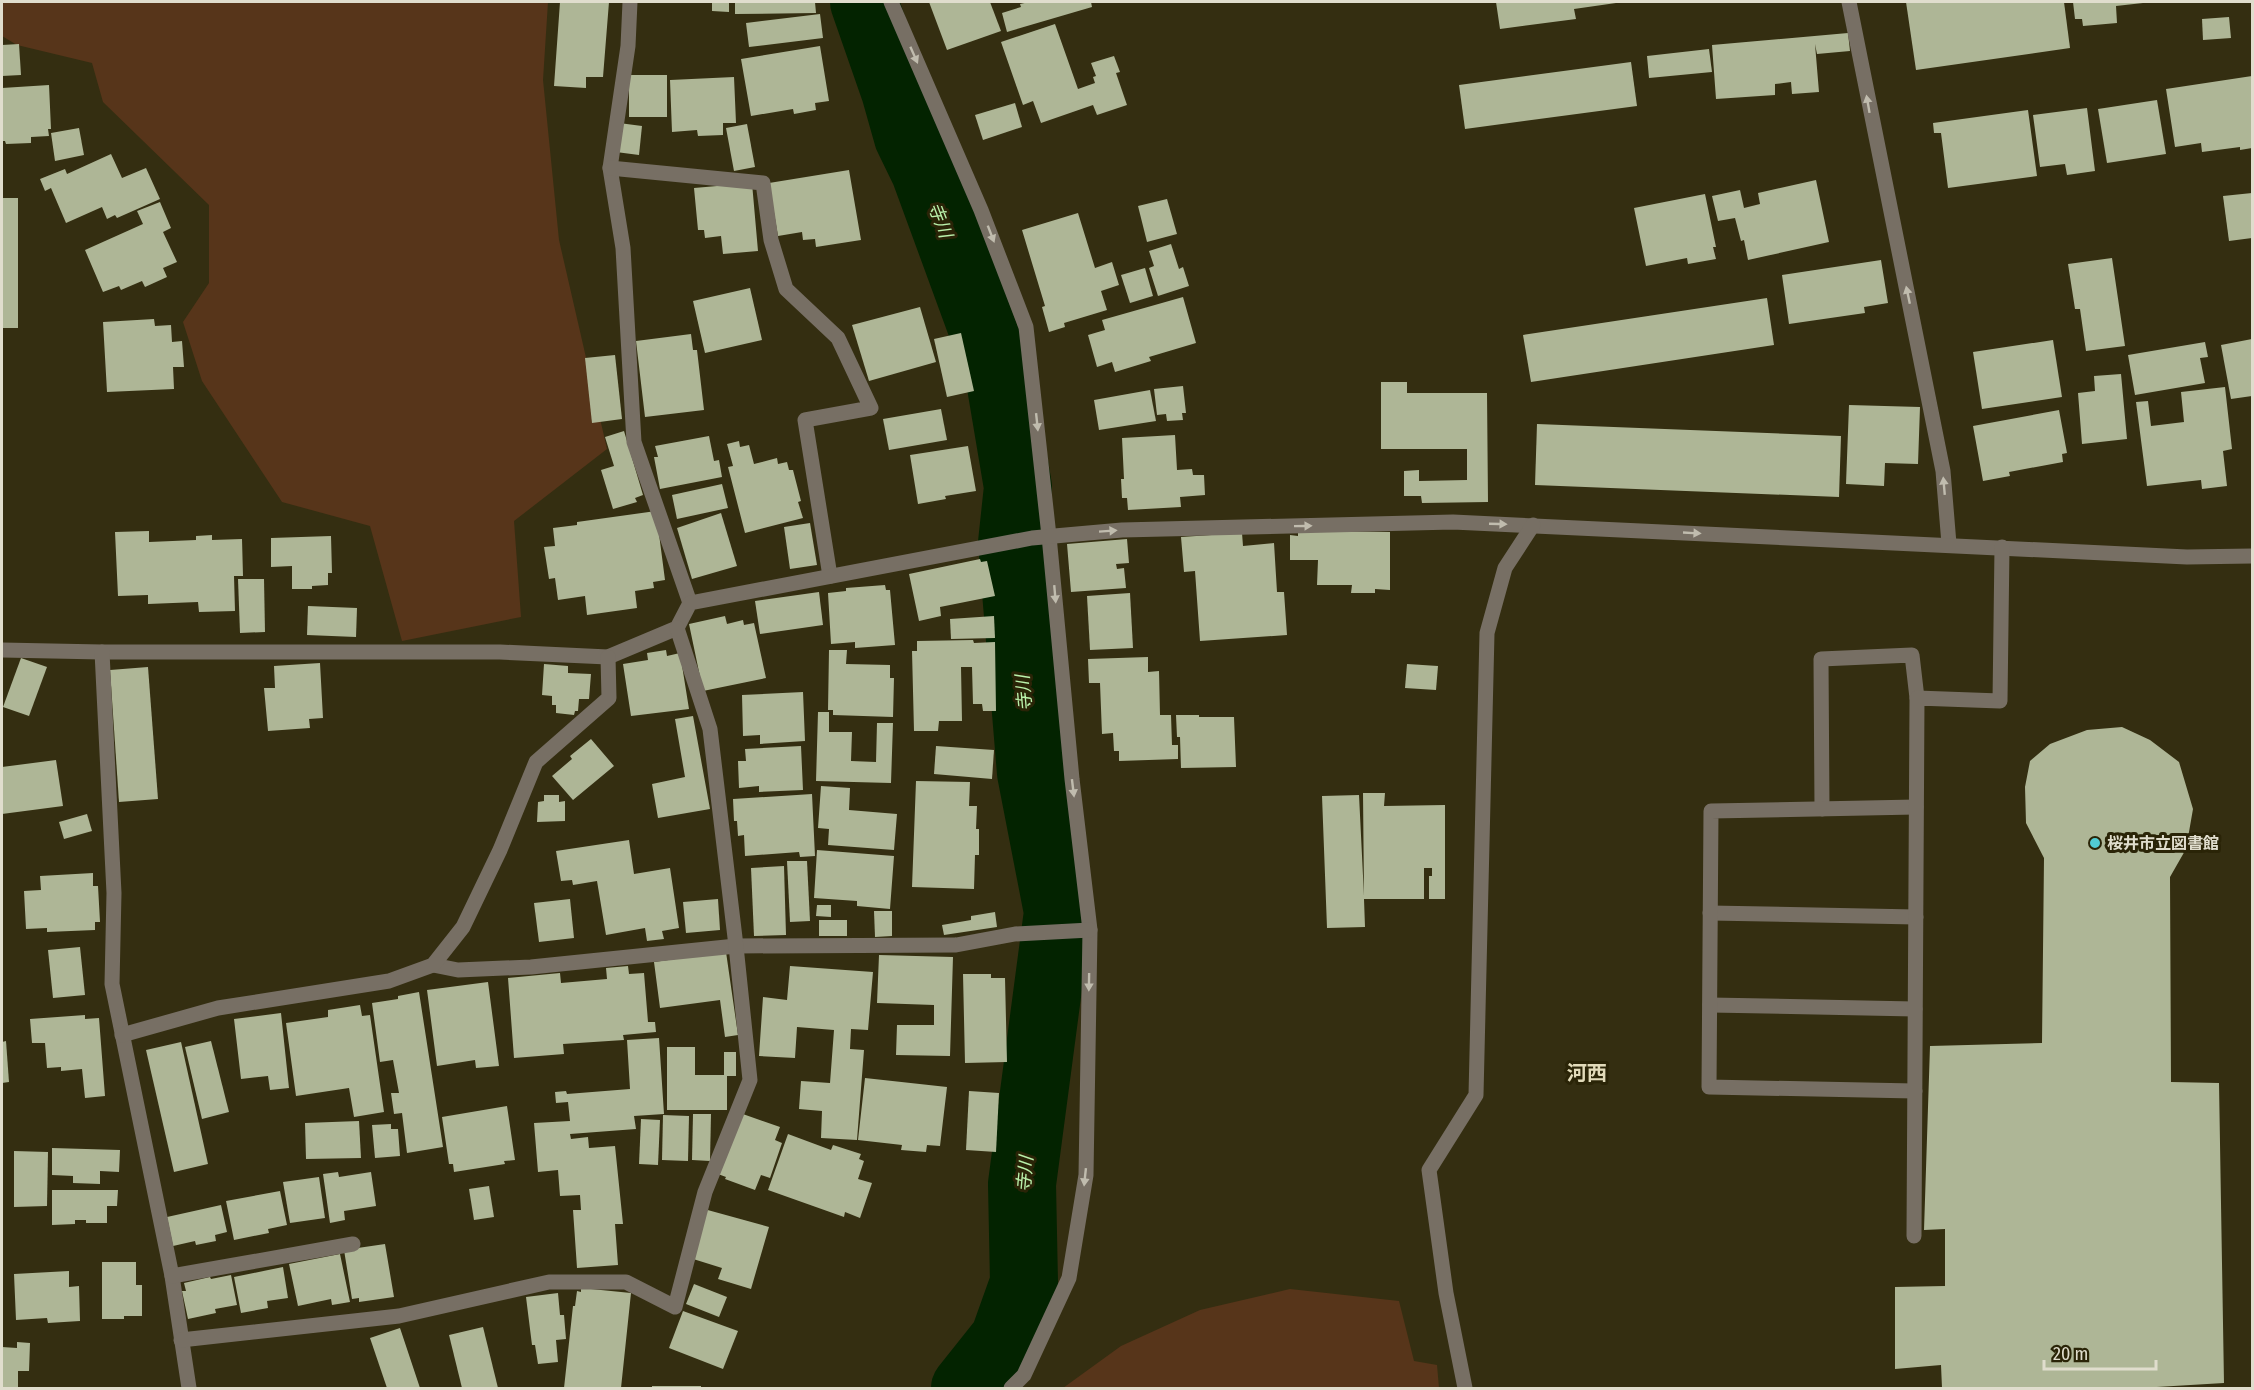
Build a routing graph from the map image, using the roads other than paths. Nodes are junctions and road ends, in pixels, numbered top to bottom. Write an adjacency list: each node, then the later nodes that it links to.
1 (630, 2): 4 (street)
2 (891, 2): 6 (street, one-way to 6)
3 (1849, 2): 7 (street, one-way to 3)
4 (610, 168): 10 (street); 11 (street)
5 (1533, 525): 6 (street, one-way to 5); 7 (street, one-way to 7); 34 (street)
6 (1049, 536): 10 (street); 21 (street, one-way to 21)
7 (1949, 544): 8 (street)
8 (2002, 547): 9 (street); 16 (street)
9 (2253, 556)
10 (830, 576): 11 (street)
11 (690, 603): 12 (street)
12 (677, 628): 15 (street); 22 (street)
13 (2, 650): 14 (street)
14 (102, 652): 15 (street); 26 (street)
15 (608, 657): 23 (street)
16 (1917, 698): 17 (street); 18 (street)
17 (1917, 807): 18 (street); 20 (street)
18 (1822, 809): 19 (street)
19 (1710, 913): 20 (street); 24 (street)
20 (1916, 917): 25 (street)
21 (1083, 930): 22 (street); 33 (street, one-way to 33)
22 (736, 946): 23 (street); 31 (street)
23 (433, 965): 26 (street)
24 (1710, 1005): 25 (street); 27 (street)
25 (1915, 1009): 27 (street)
26 (122, 1035): 30 (street)
27 (1915, 1091): 28 (street)
28 (1914, 1236)
29 (353, 1244): 30 (street)
30 (172, 1276): 31 (street)
31 (181, 1340): 32 (street)
32 (189, 1389)
33 (1011, 1389)
34 (1465, 1389)

